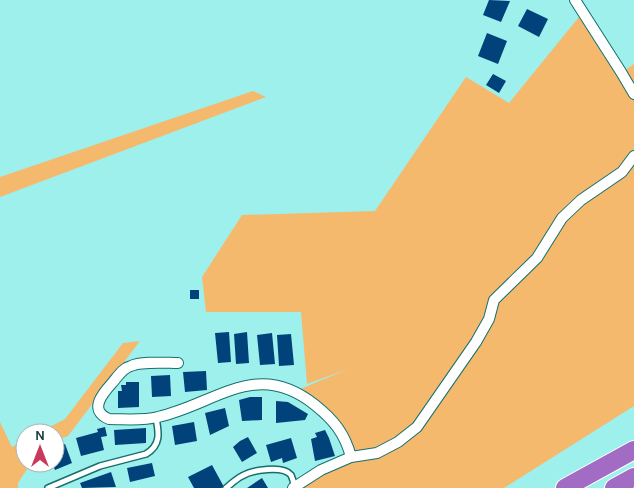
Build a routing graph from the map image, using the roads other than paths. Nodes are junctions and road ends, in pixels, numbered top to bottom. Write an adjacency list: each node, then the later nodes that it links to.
1 (575, 0): 2 (street)
2 (634, 94)
3 (634, 156): 7 (street)
4 (178, 363): 5 (street)
5 (156, 418): 7 (street); 9 (lane)
6 (634, 450): 12 (highway)
7 (350, 457): 11 (street)
8 (634, 477): 13 (highway)
9 (48, 488)
10 (226, 488): 11 (lane)
11 (294, 488)
12 (565, 488)
13 (614, 488)

